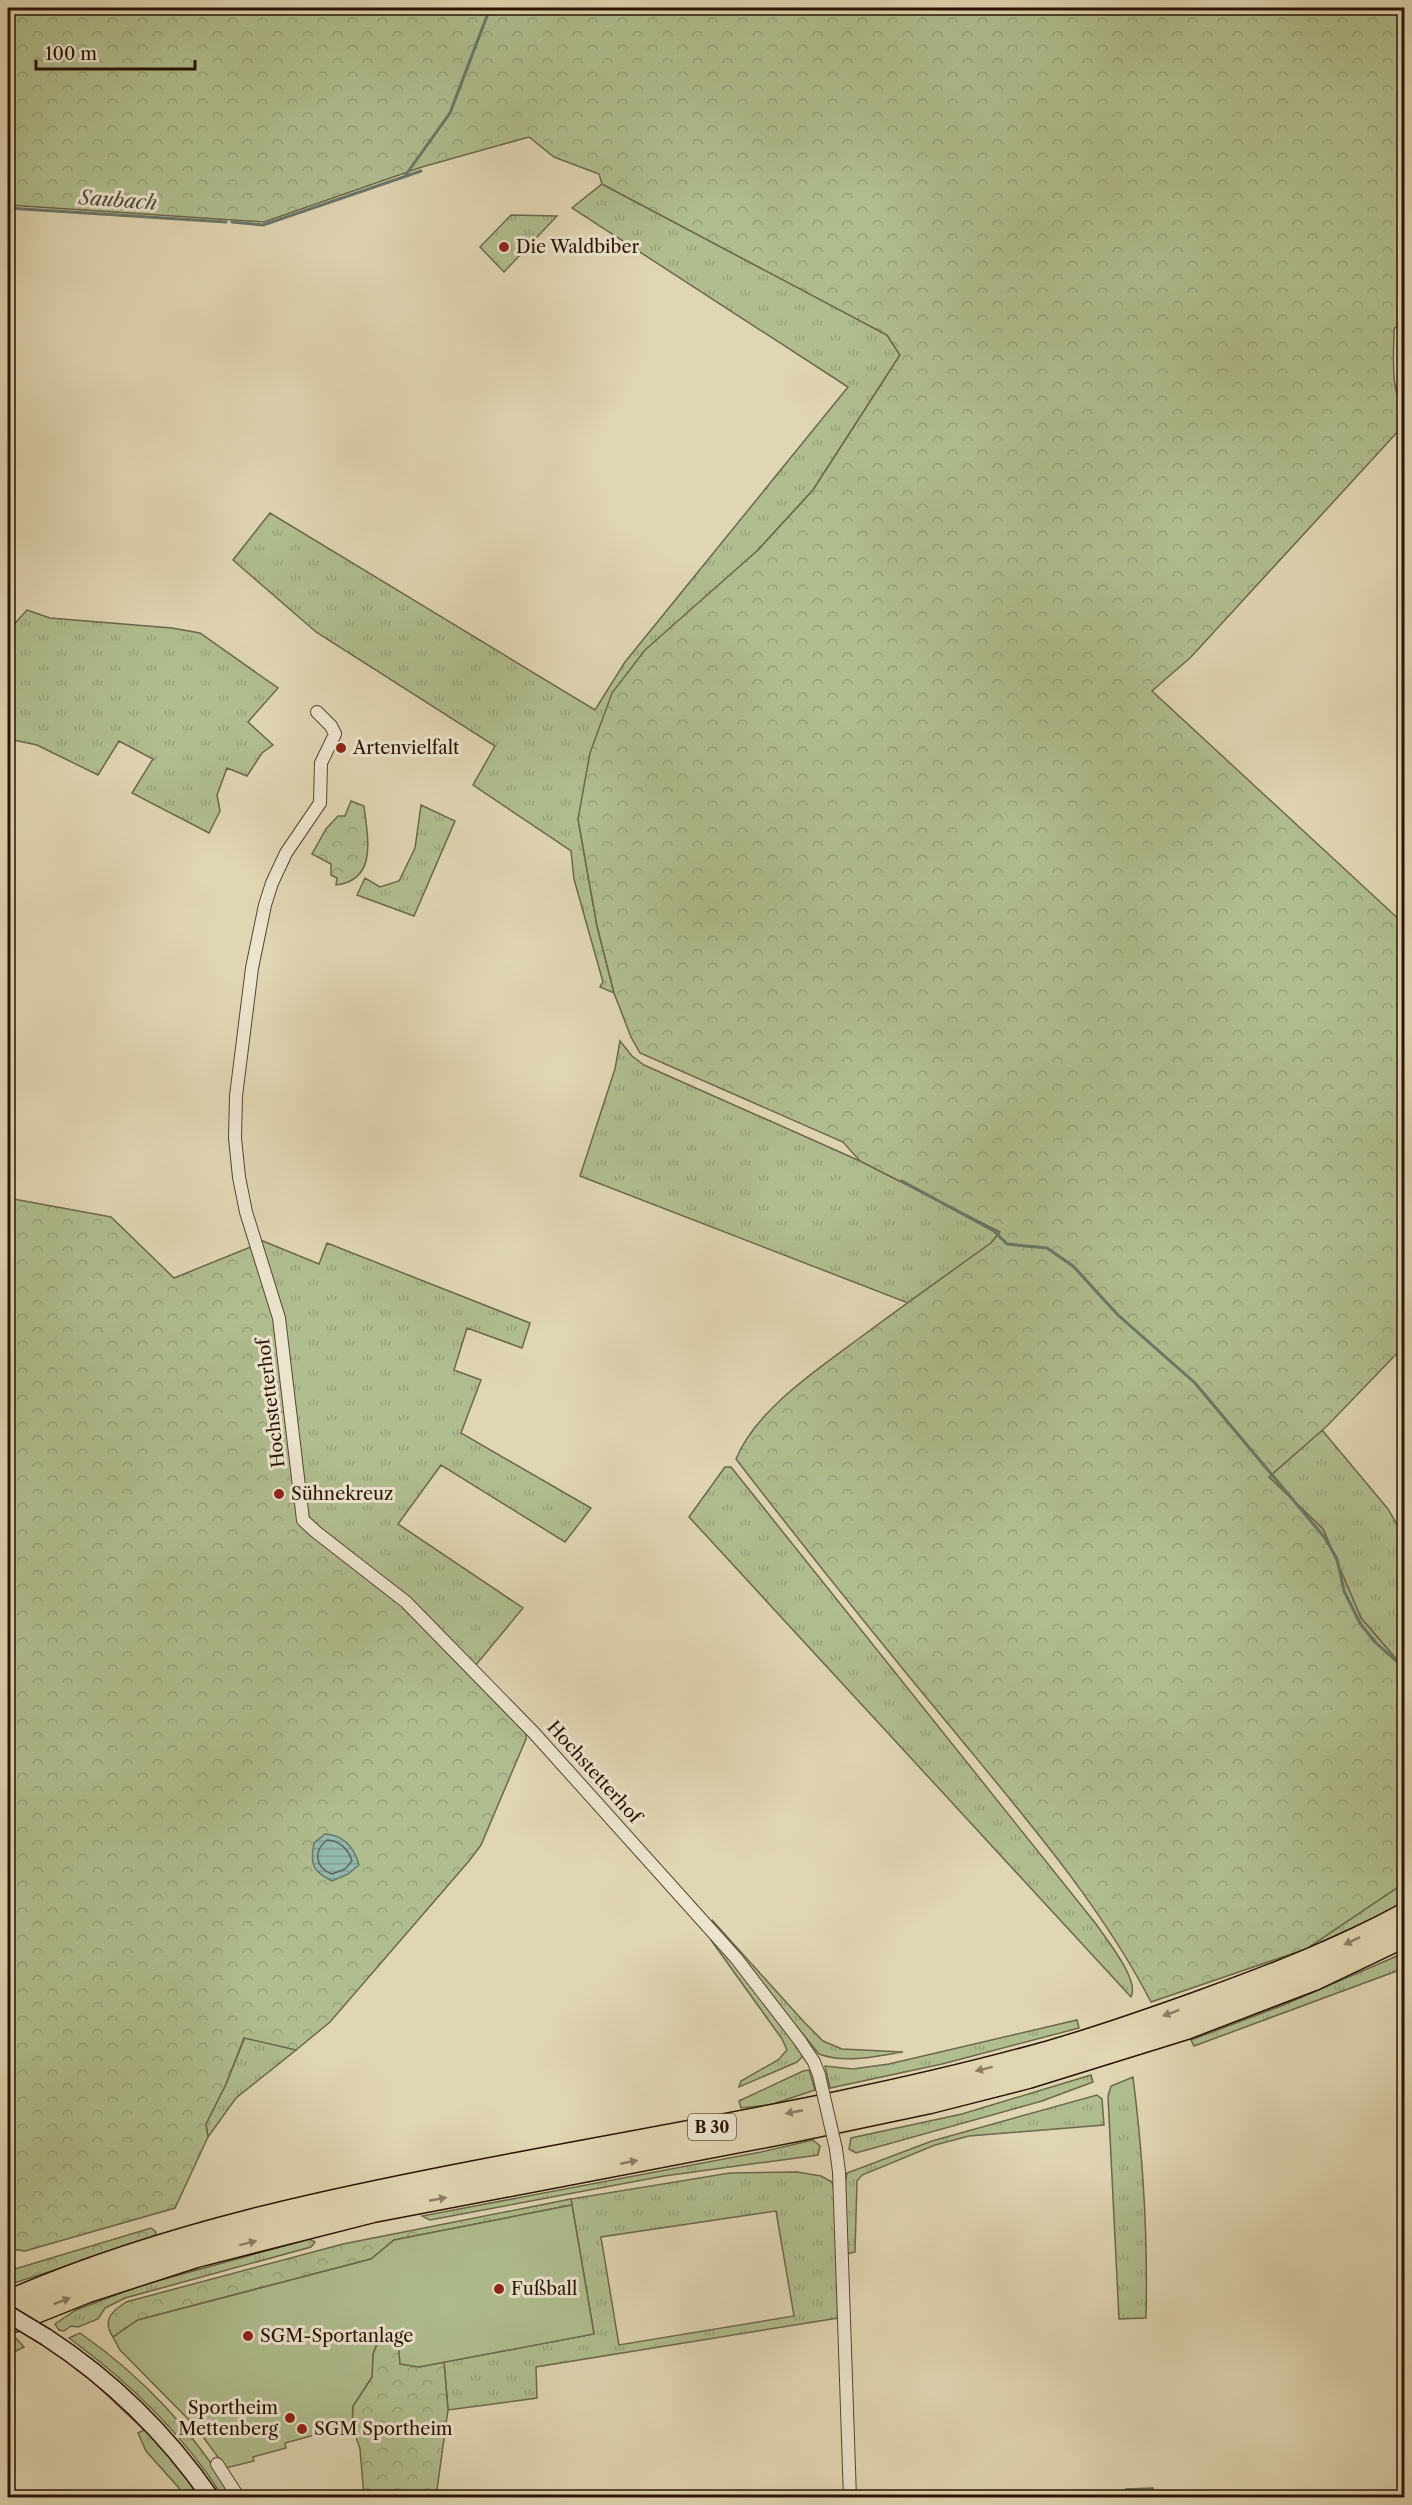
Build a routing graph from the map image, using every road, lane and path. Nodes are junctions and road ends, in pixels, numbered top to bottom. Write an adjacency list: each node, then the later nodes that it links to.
1 (317, 712): 10 (street, Hochstetterhof, bridge)
2 (1404, 1916): 4 (highway, B 30, one-way to 4)
3 (1404, 1936): 6 (highway, B 30, one-way to 3)
4 (8, 2302)
5 (8, 2314): 8 (main road, bridge)
6 (8, 2323)
7 (217, 2464): 9 (street)
8 (211, 2498)
9 (239, 2498)
10 (850, 2498)

